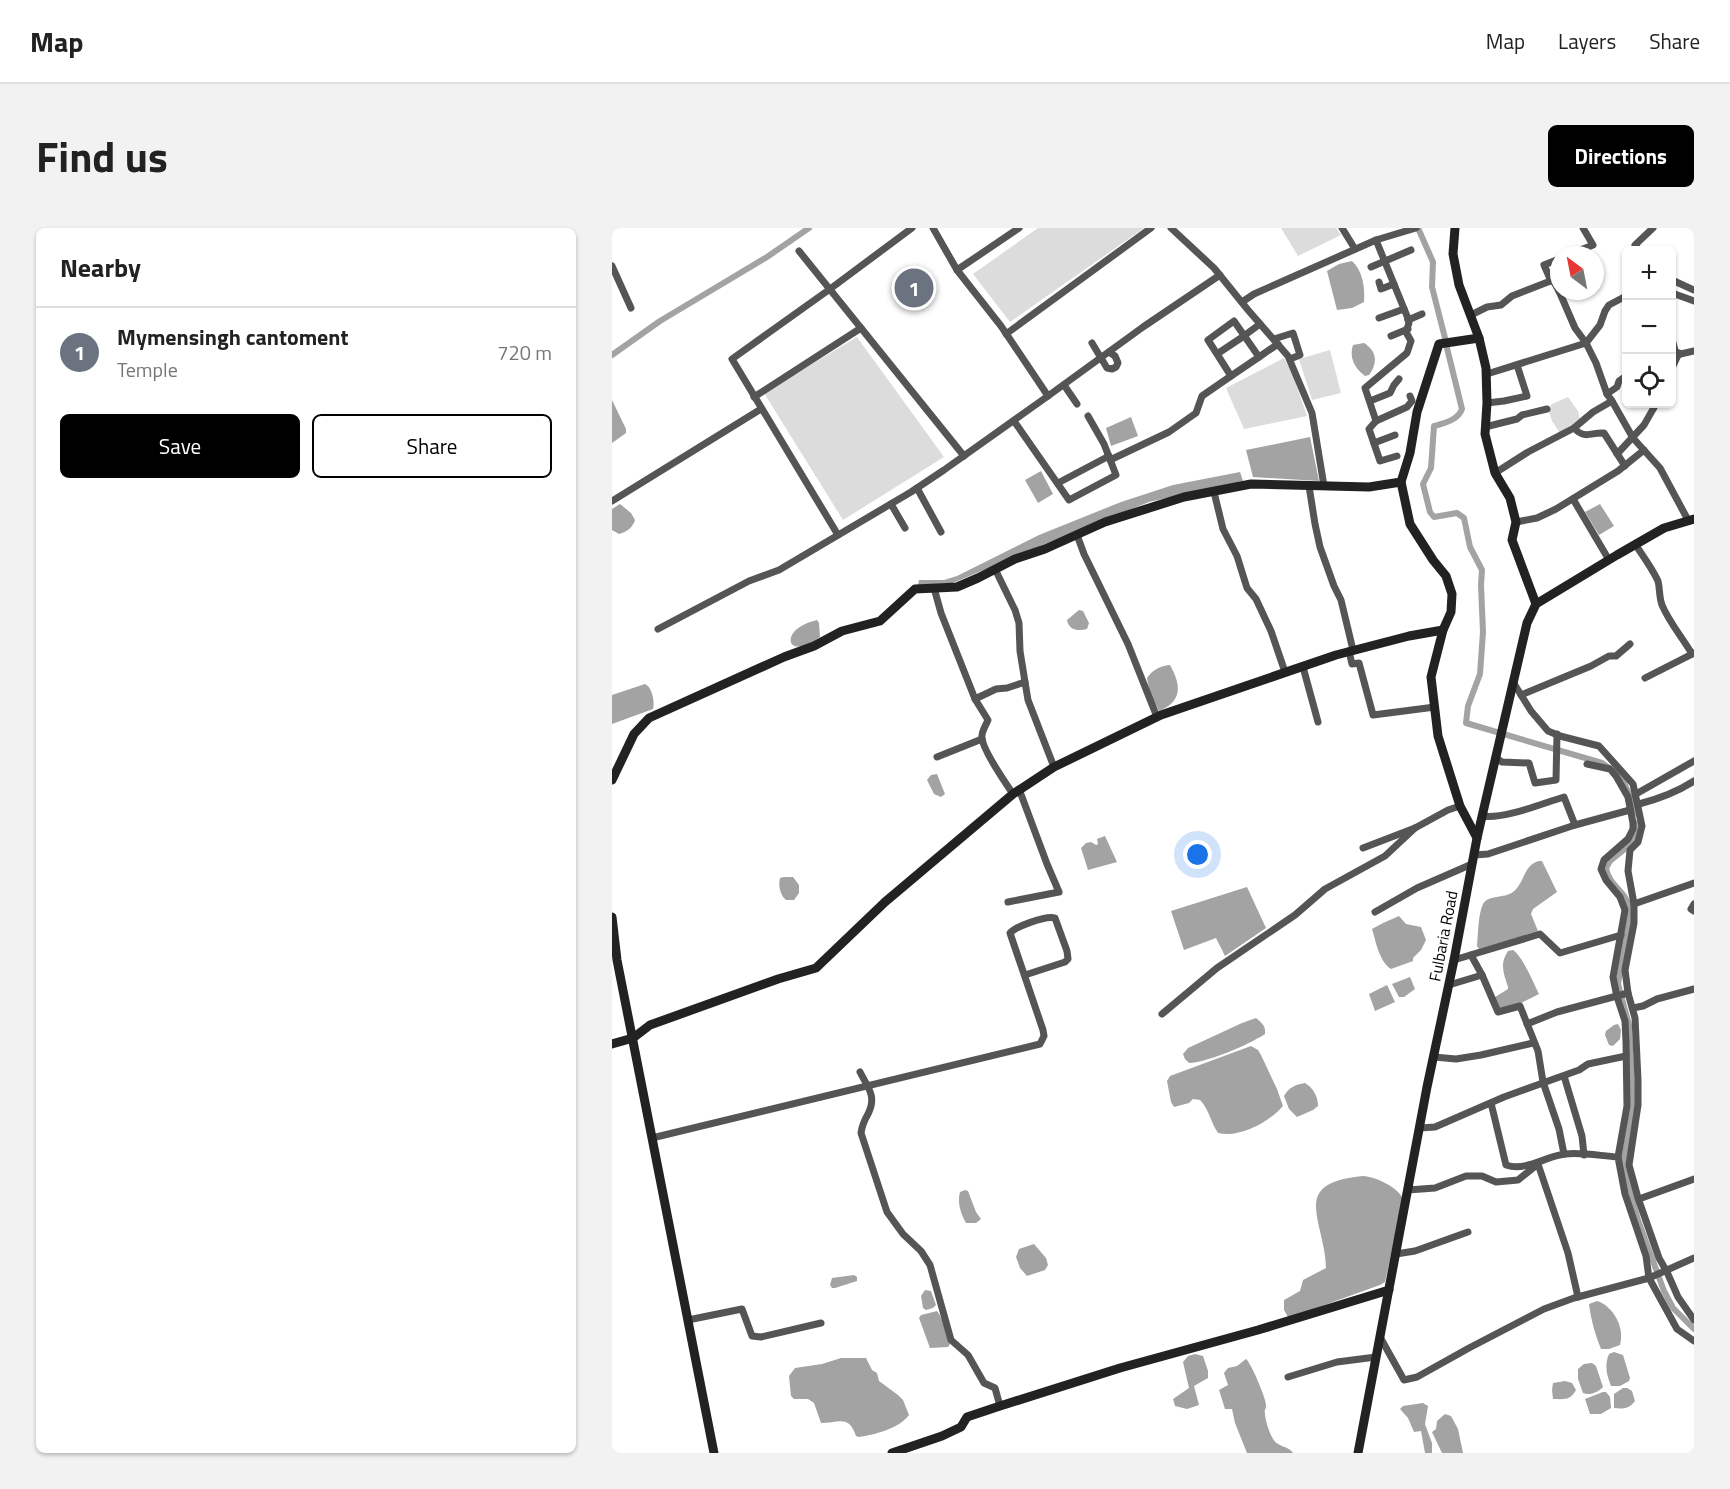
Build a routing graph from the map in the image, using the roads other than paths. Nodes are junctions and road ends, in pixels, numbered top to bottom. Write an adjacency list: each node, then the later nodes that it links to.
1 (912, 228): 29 (street)
2 (933, 228): 22 (street)
3 (1019, 228): 22 (street)
4 (1152, 228): 45 (street)
5 (1172, 228): 23 (street)
6 (1342, 228): 15 (street)
7 (1416, 228): 11 (street)
8 (1455, 228): 39 (street)
9 (1583, 228): 13 (street)
10 (1653, 228): 14 (street)
11 (1405, 230): 12 (street)
12 (1376, 240): 15 (street); 18 (street)
13 (1590, 246)
14 (1636, 246)
15 (1355, 249): 34 (street)
16 (1411, 250): 18 (street)
17 (799, 251): 29 (street)
18 (1385, 261): 21 (street); 28 (street)
19 (1550, 263): 24 (street)
20 (612, 266): 36 (street)
21 (1371, 267)
22 (957, 270): 45 (street)
23 (1220, 276): 34 (street); 53 (street)
24 (1550, 279)
25 (1550, 281): 39 (street)
26 (1379, 282): 28 (street)
27 (1676, 282): 30 (street)
28 (1394, 284): 37 (street)
29 (830, 289): 43 (street); 68 (street)
30 (1694, 290)
31 (1676, 295): 35 (street)
32 (1622, 298): 50 (street)
33 (1563, 300): 50 (street)
34 (1242, 302): 42 (street)
35 (1694, 302)
36 (632, 308)
37 (1404, 309): 40 (street); 41 (street)
38 (1422, 314): 41 (street)
39 (1471, 315): 48 (street)
40 (1379, 318)
41 (1408, 320): 44 (street)
42 (1260, 324): 46 (street); 49 (street)
43 (861, 328): 68 (street); 86 (street)
44 (1408, 328): 47 (street); 69 (street)
45 (1006, 334): 66 (street)
46 (1245, 336): 54 (street); 54 (street); 57 (street)
47 (1391, 336)
48 (1479, 338): 60 (street); 91 (street)
49 (1276, 341): 57 (street); 58 (street); 58 (street)
50 (1586, 343): 59 (street); 65 (street)
51 (1092, 344): 56 (street)
52 (1694, 351): 55 (street)
53 (1109, 352): 56 (street); 56 (street)
54 (1218, 354): 61 (street)
55 (1676, 355)
56 (1102, 357): 64 (street)
57 (1259, 357): 61 (street)
58 (1290, 359): 94 (street)
59 (1517, 364): 60 (street); 72 (street)
60 (1486, 374): 72 (street)
61 (1231, 376): 88 (street)
62 (1622, 378): 65 (street)
63 (1399, 379): 69 (street)
64 (1064, 385): 66 (street); 71 (street)
65 (1607, 394): 70 (street)
66 (1048, 396): 77 (street)
67 (1410, 396): 78 (street)
68 (754, 397): 74 (street)
69 (1370, 401): 78 (street)
70 (1612, 401): 80 (street); 82 (street)
71 (1077, 404)
72 (1487, 404): 79 (street)
73 (1654, 408): 82 (street)
74 (761, 409): 98 (street); 104 (street)
75 (1546, 409): 79 (street)
76 (1088, 416): 88 (street)
77 (1014, 421): 86 (street); 92 (street)
78 (1376, 421): 83 (street)
79 (1485, 427): 90 (street)
80 (1574, 428): 85 (street); 90 (street)
81 (1395, 435): 83 (street)
82 (1633, 438): 84 (street); 85 (street)
83 (1374, 443): 87 (street)
84 (1644, 450): 89 (street); 100 (street)
85 (1617, 454): 89 (street)
86 (964, 456): 95 (street)
87 (1397, 456)
88 (1110, 458): 92 (street); 92 (street)
89 (1624, 466): 97 (street)
90 (1495, 472): 101 (street)
91 (1401, 482): 94 (street); 112 (street)
92 (1058, 483)
93 (1310, 486): 94 (street); 96 (street); 114 (street)
94 (1324, 486)
95 (917, 488): 99 (street); 103 (street)
96 (1214, 492): 105 (street); 117 (street)
97 (1573, 499): 101 (street); 107 (street)
98 (612, 501)
99 (891, 504): 102 (street); 104 (street)
100 (1691, 520): 106 (street)
101 (1516, 522): 110 (street)
102 (905, 528)
103 (941, 532)
104 (838, 535): 111 (street)
105 (1077, 535): 108 (street); 124 (street)
106 (1635, 544): 107 (street); 115 (street)
107 (1609, 560): 110 (street)
108 (995, 569): 109 (street); 119 (street)
109 (934, 588): 122 (street); 133 (street)
110 (1536, 604): 120 (street, Fulbaria Road)
111 (658, 629)
112 (1443, 630): 114 (street); 123 (street)
113 (1630, 644): 121 (street)
114 (1351, 651): 116 (street); 123 (street)
115 (1693, 653): 118 (street)
116 (1303, 667): 117 (street); 125 (street)
117 (1285, 672): 124 (street)
118 (1645, 678)
119 (1025, 682): 122 (street); 132 (street)
120 (1514, 682): 121 (street); 129 (street, Fulbaria Road)
121 (1521, 695): 126 (street)
122 (975, 699): 127 (street)
123 (1435, 707): 138 (street)
124 (1157, 717): 132 (street)
125 (1318, 722)
126 (1557, 734): 129 (street); 136 (street)
127 (982, 739): 128 (street); 135 (street)
128 (937, 757)
129 (1496, 758): 140 (street, Fulbaria Road)
130 (1694, 761): 136 (street)
131 (1587, 764): 139 (street)
132 (1054, 767): 135 (street)
133 (612, 780)
134 (1694, 782): 137 (street)
135 (1016, 792): 147 (street); 165 (street)
136 (1636, 794): 137 (street)
137 (1639, 804): 148 (street)
138 (1460, 806): 142 (street); 143 (street)
139 (1630, 810): 141 (street); 153 (street)
140 (1482, 816): 141 (street); 143 (street, Fulbaria Road)
141 (1575, 825): 145 (street)
142 (1415, 828): 144 (street); 163 (street)
143 (1477, 838): 145 (street, Fulbaria Road)
144 (1363, 848)
145 (1473, 860): 151 (street); 155 (street, Fulbaria Road)
146 (1694, 883): 148 (street)
147 (1008, 902)
148 (1634, 904): 160 (street)
149 (1694, 904): 150 (street)
150 (1694, 911)
151 (1375, 912)
152 (612, 917): 165 (street)
153 (1621, 935): 154 (street); 161 (street)
154 (1471, 955): 155 (street); 157 (street)
155 (1454, 960): 158 (street, Fulbaria Road)
156 (1025, 975): 156 (street); 173 (street)
157 (1482, 975): 158 (street); 164 (street)
158 (1449, 985): 169 (street, Fulbaria Road)
159 (1694, 989): 162 (street)
160 (1628, 993): 161 (street); 162 (street)
161 (1616, 996): 164 (street); 168 (street)
162 (1633, 1008): 183 (street)
163 (1162, 1014)
164 (1527, 1024): 166 (street)
165 (633, 1038): 167 (street); 176 (street)
166 (1533, 1043): 169 (street); 172 (street)
167 (612, 1044)
168 (1626, 1056): 171 (street); 179 (street)
169 (1434, 1057): 175 (street, Fulbaria Road)
170 (860, 1072): 173 (street)
171 (1564, 1076): 172 (street); 178 (street)
172 (1543, 1082): 174 (street); 177 (street)
173 (867, 1086): 176 (street); 198 (street)
174 (1491, 1103): 175 (street); 180 (street)
175 (1420, 1128): 182 (street, Fulbaria Road)
176 (652, 1138): 191 (street)
177 (1564, 1154): 178 (street); 180 (street)
178 (1584, 1155): 179 (street)
179 (1618, 1157): 188 (street)
180 (1538, 1164): 182 (street); 190 (street)
181 (1694, 1179): 183 (street)
182 (1408, 1190): 185 (street, Fulbaria Road)
183 (1639, 1199): 187 (street)
184 (1468, 1232): 185 (street)
185 (1396, 1254): 189 (street, Fulbaria Road)
186 (1694, 1258): 187 (street)
187 (1667, 1272): 188 (street); 192 (street)
188 (1649, 1278): 190 (street); 195 (street)
189 (1389, 1290): 194 (street, Fulbaria Road); 198 (street)
190 (1578, 1297): 194 (street)
191 (688, 1320): 193 (street); 199 (street)
192 (1694, 1320)
193 (821, 1323)
194 (1380, 1337): 196 (street, Fulbaria Road)
195 (1694, 1341)
196 (1376, 1357): 197 (street); 201 (street, Fulbaria Road)
197 (1288, 1377)
198 (1000, 1406): 200 (street)
199 (714, 1453)
200 (892, 1453)
201 (1358, 1453)

